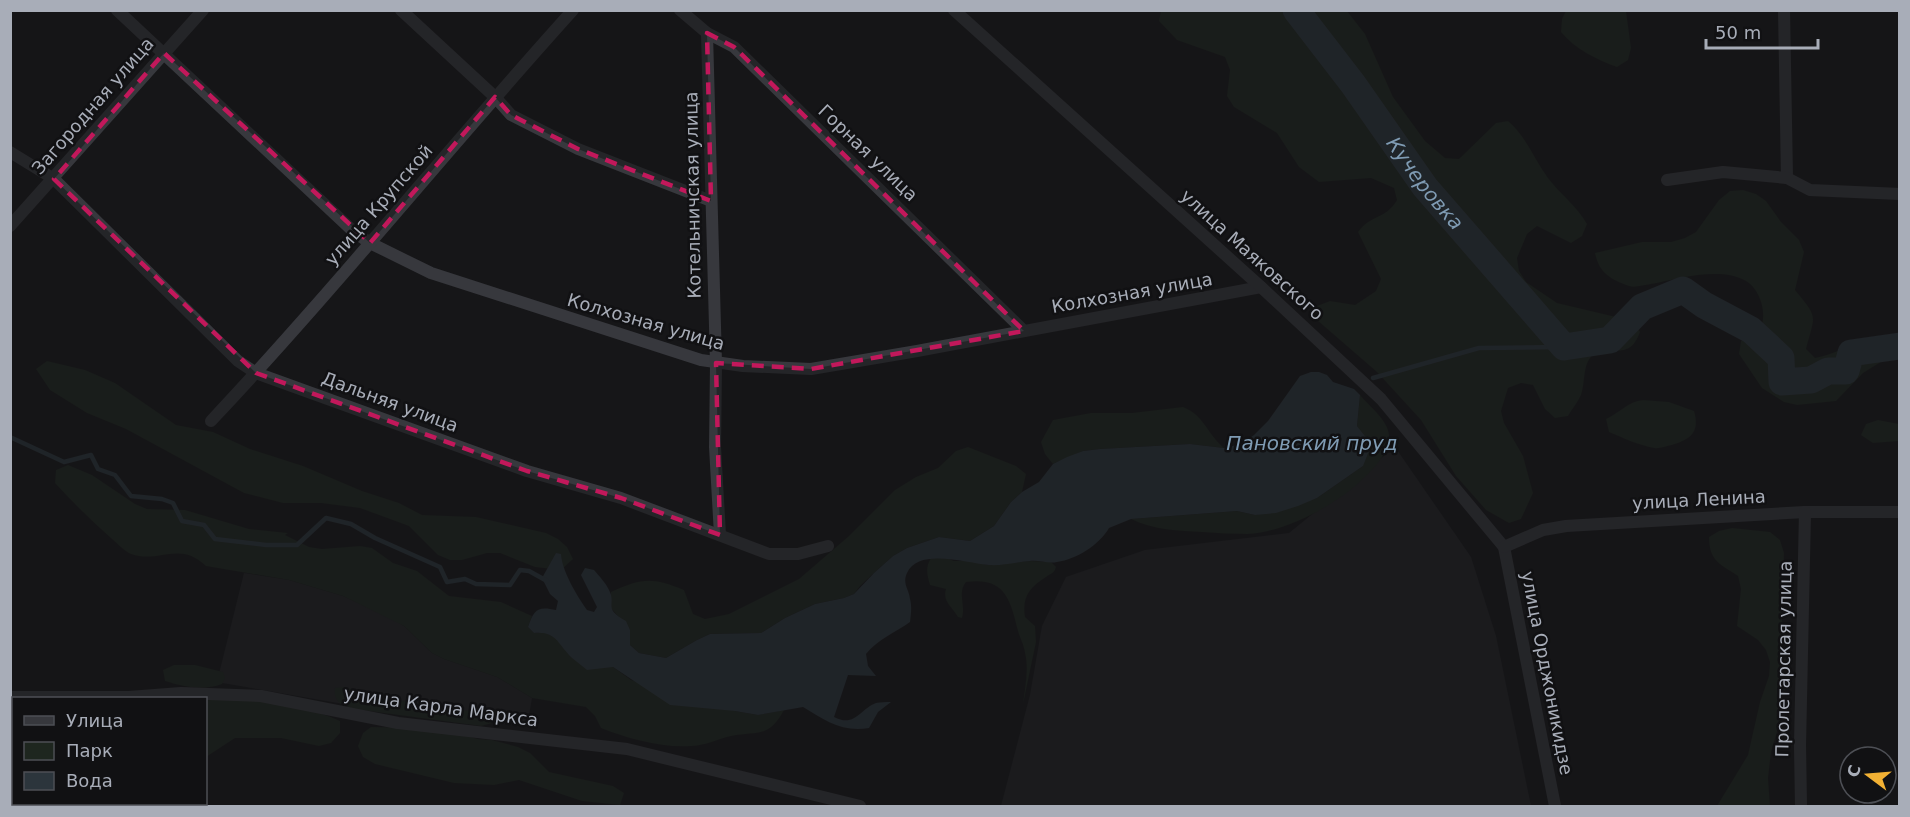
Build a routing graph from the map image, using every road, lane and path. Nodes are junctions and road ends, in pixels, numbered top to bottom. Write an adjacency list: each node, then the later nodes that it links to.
1 (117, 10): 9 (street, Колхозная улица)
2 (203, 10): 9 (street, Загородная улица)
3 (401, 10): 10 (street)
4 (573, 10): 10 (street, улица Крупской)
5 (680, 10): 8 (street, Горная улица)
6 (954, 10): 19 (street, улица Маяковского)
7 (1784, 10): 12 (street)
8 (707, 33): 16 (street, Котельничская улица); 20 (street, Горная улица)
9 (164, 53): 13 (street, Загородная улица); 18 (street, Колхозная улица)
10 (495, 97): 16 (street); 18 (street, улица Крупской)
11 (10, 152): 13 (street, Дальняя улица)
12 (1787, 178): 14 (street); 15 (street)
13 (54, 179): 17 (street, Загородная улица); 22 (street, Дальняя улица)
14 (1668, 180)
15 (1899, 194)
16 (711, 201): 21 (street, Котельничская улица)
17 (10, 226)
18 (370, 243): 21 (street, Колхозная улица); 22 (street, улица Крупской)
19 (1261, 287): 20 (street, Колхозная улица); 28 (street, улица Маяковского)
20 (1024, 331): 21 (street, Колхозная улица)
21 (716, 363): 26 (street, Котельничская улица)
22 (256, 374): 23 (street, улица Крупской); 26 (street, Дальняя улица)
23 (211, 421)
24 (1805, 512): 25 (street, улица Ленина); 28 (street, улица Ленина); 32 (street, Пролетарская улица)
25 (1899, 512)
26 (720, 534): 27 (street, Дальняя улица)
27 (828, 546)
28 (1504, 547): 31 (street, улица Орджоникидзе)
29 (10, 697): 30 (street, улица Карла Маркса)
30 (860, 807)
31 (1556, 807)
32 (1801, 807)

